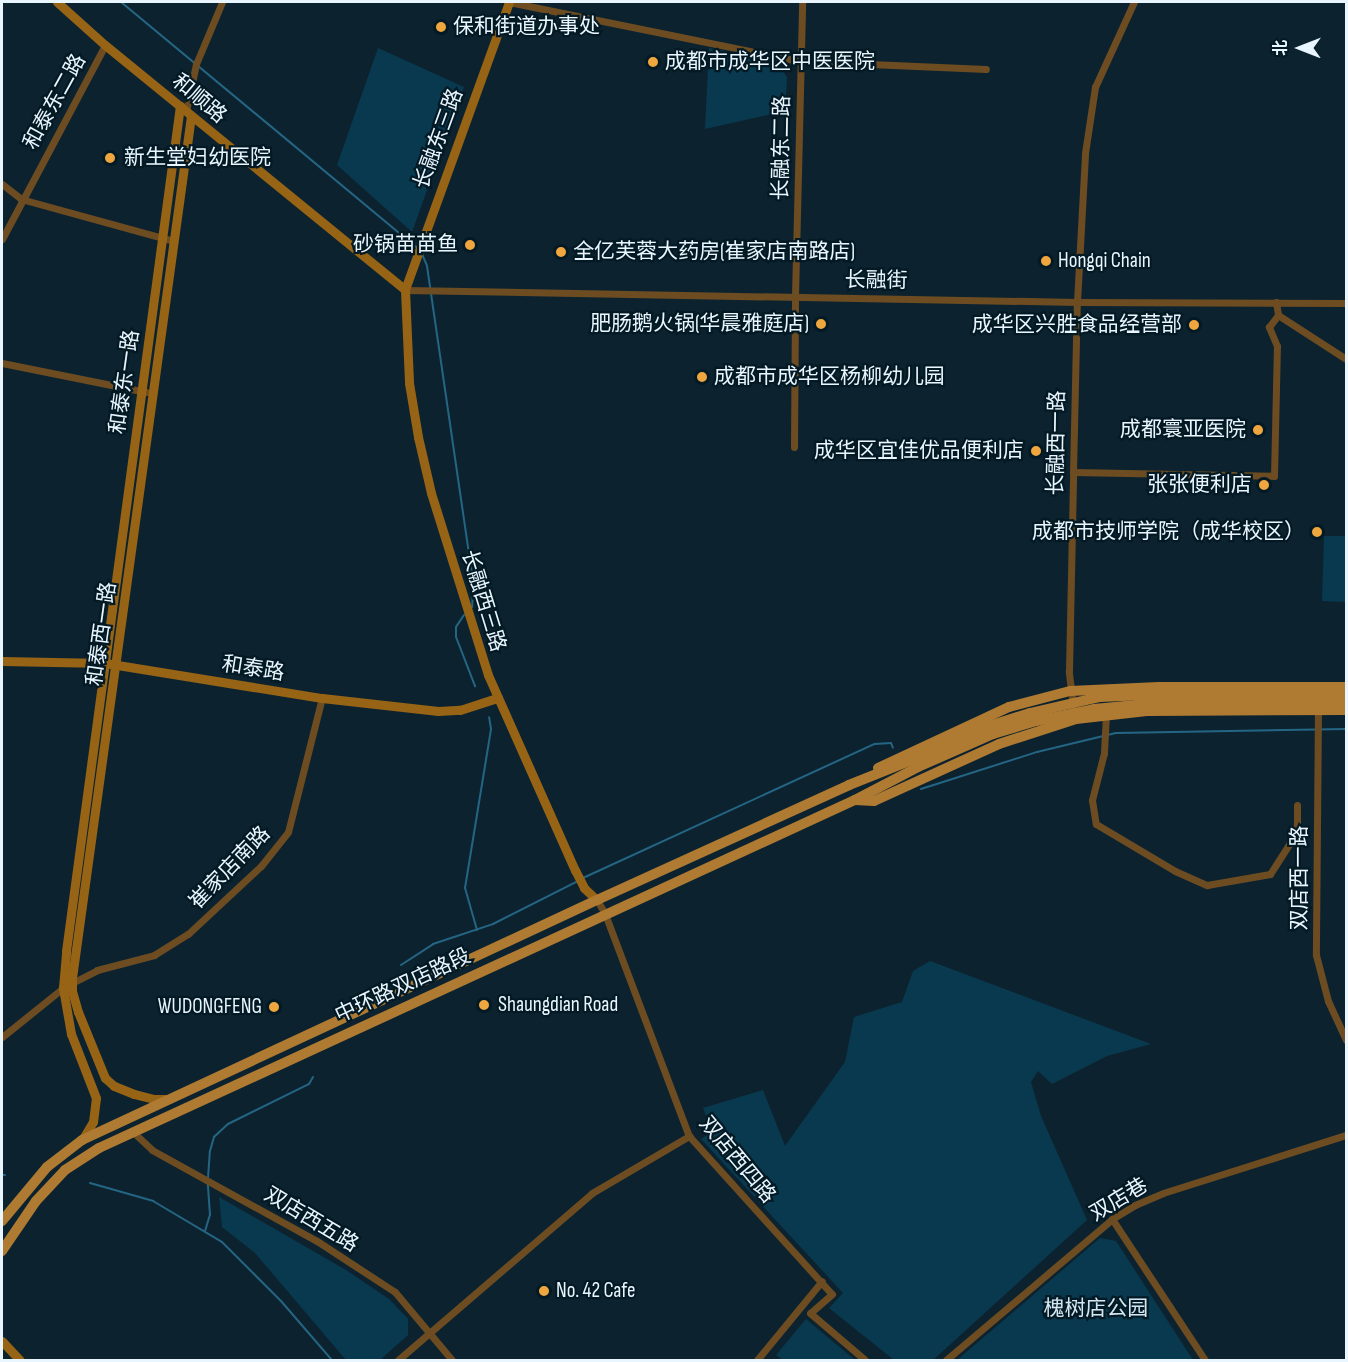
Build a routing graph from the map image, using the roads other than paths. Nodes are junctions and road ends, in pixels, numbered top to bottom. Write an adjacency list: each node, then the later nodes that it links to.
1 (57, 2): 6 (street, 和顺路)
2 (222, 2): 9 (street)
3 (509, 2): 7 (street); 15 (street, 长融东三路)
4 (802, 2): 7 (street, 长融东二路)
5 (1134, 2): 17 (street, 长融西一路)
6 (105, 45): 9 (street, 和顺路); 11 (street, 和泰东二路)
7 (800, 60): 8 (street); 16 (street, 长融东二路)
8 (986, 69)
9 (186, 111): 13 (street, 和泰东一路); 14 (street, 和泰西一路); 15 (street, 和顺路)
10 (2, 184): 11 (street)
11 (21, 199): 12 (street, 和泰东二路); 13 (street)
12 (2, 239)
13 (162, 239): 14 (street); 23 (street, 和泰东一路)
14 (173, 241): 23 (street, 和泰西一路)
15 (405, 290): 16 (street, 长融街); 33 (street, 长融西三路)
16 (795, 296): 17 (street, 长融街); 24 (street, 长融东二路)
17 (1077, 302): 18 (street, 长融街); 25 (street, 长融西一路)
18 (1276, 302): 19 (street, 长融街); 20 (street)
19 (1347, 303)
20 (1278, 315): 21 (street); 25 (street)
21 (1347, 359)
22 (2, 363): 23 (street)
23 (146, 392): 27 (street, 和泰东一路); 28 (street, 和泰西一路)
24 (794, 447)
25 (1073, 472): 30 (street, 长融西一路)
26 (2, 661): 27 (street, 和泰路)
27 (105, 663): 28 (street, 和泰路); 45 (street, 和泰西一路)
28 (117, 665): 32 (street, 和泰路); 45 (street, 和泰西一路)
29 (1347, 687): 30 (main road)
30 (1070, 692): 38 (street, 长融西一路); 40 (main road)
31 (1347, 694): 39 (main road, bridge)
32 (322, 698): 33 (street, 和泰路); 45 (street, 崔家店南路)
33 (498, 698): 43 (street, 长融西三路)
34 (1347, 703): 39 (main road, bridge)
35 (1318, 710): 36 (main road); 37 (main road); 47 (street, 双店西一路)
36 (1347, 710)
37 (1106, 714): 38 (main road); 42 (street)
38 (1076, 720): 41 (main road)
39 (916, 763): 40 (main road); 41 (main road)
40 (849, 785): 43 (main road, 中环路双店路段)
41 (855, 800): 44 (main road, 中环路双店路段)
42 (1297, 805)
43 (597, 900): 44 (street, 双店西四路); 48 (main road, 中环路双店路段)
44 (605, 914): 49 (main road, 中环路双店路段); 51 (street, 双店西四路)
45 (68, 985): 46 (street, 崔家店南路); 48 (street, 和泰西一路); 52 (street, 和泰西一路)
46 (2, 1037)
47 (1347, 1040)
48 (174, 1099): 52 (main road, 中环路双店路段)
49 (133, 1132): 55 (main road, 中环路双店路段); 57 (street, 双店西五路)
50 (1347, 1135): 53 (street, 双店巷)
51 (689, 1136): 56 (street, 双店西四路); 57 (street)
52 (82, 1140): 54 (main road, 中环路双店路段)
53 (1112, 1219): 64 (street, 双店巷); 65 (street)
54 (2, 1221)
55 (2, 1251)
56 (822, 1281): 62 (street); 63 (street)
57 (430, 1333): 60 (street); 61 (street, 双店西五路)
58 (2, 1341): 59 (street)
59 (20, 1360)
60 (398, 1360)
61 (452, 1360)
62 (757, 1360)
63 (865, 1360)
64 (946, 1360)
65 (1205, 1360)

